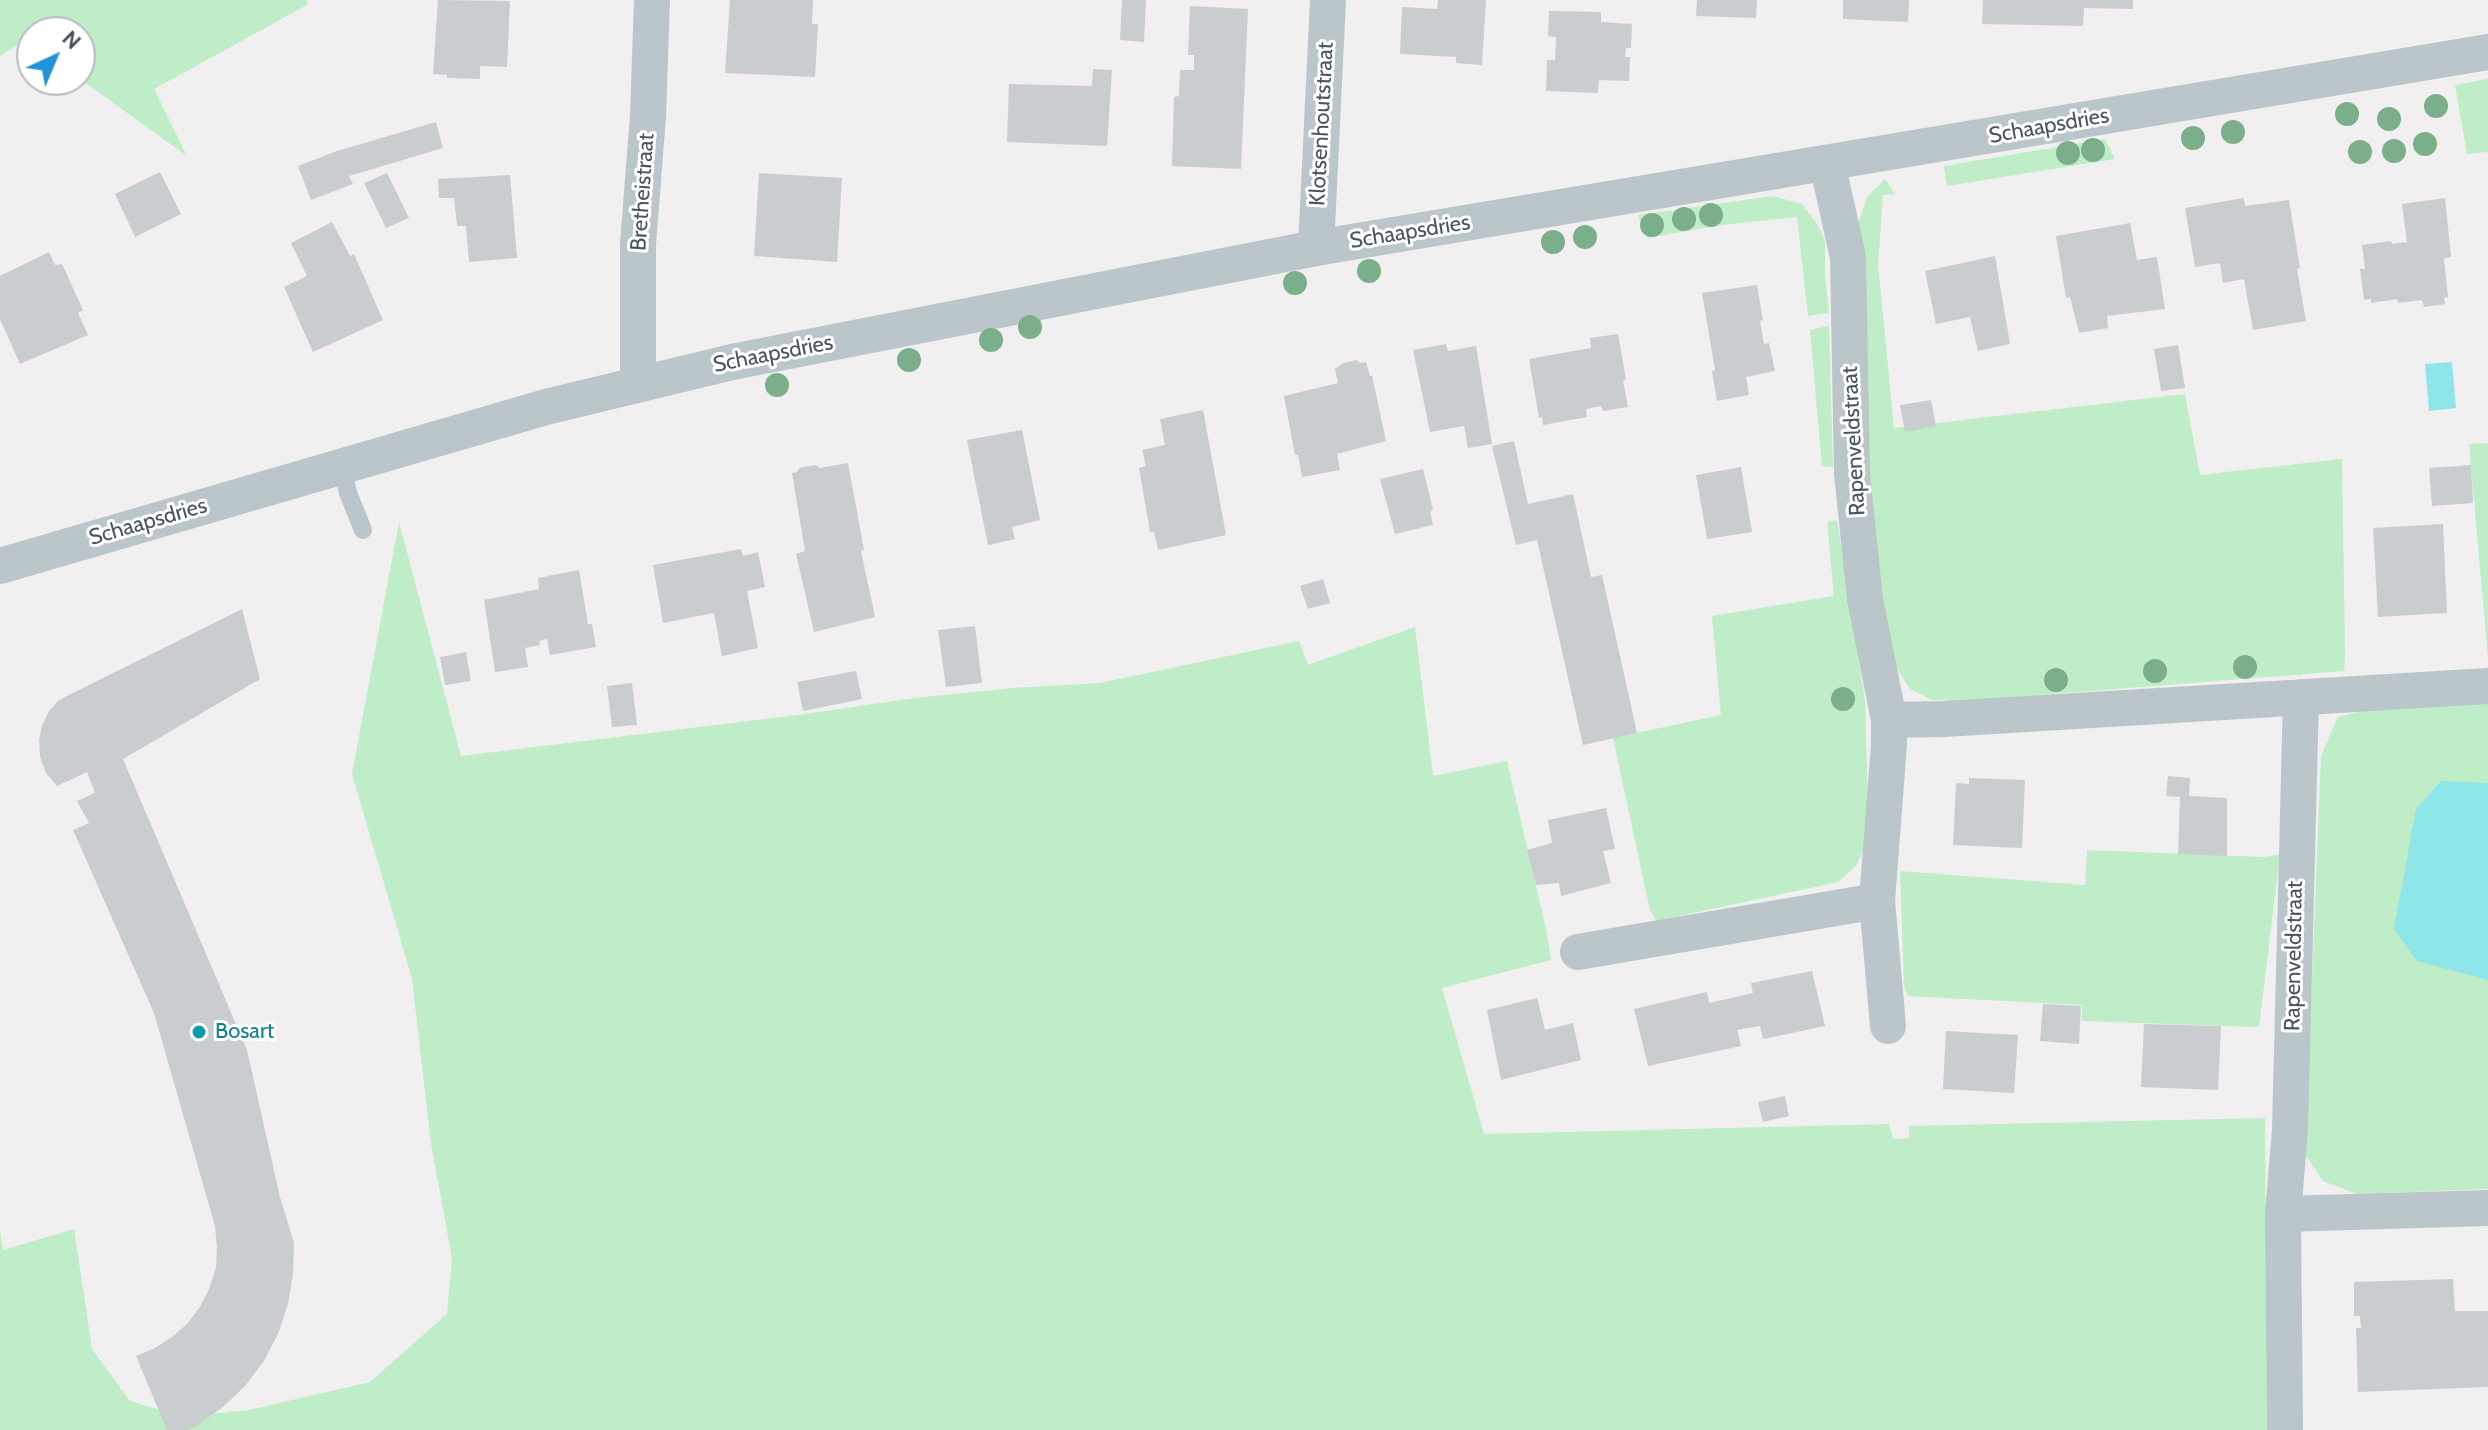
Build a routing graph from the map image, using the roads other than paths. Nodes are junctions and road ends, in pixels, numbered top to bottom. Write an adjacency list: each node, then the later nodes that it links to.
1 (652, 0): 6 (street, Bretheistraat)
2 (1328, 0): 5 (street, Klotsenhoutstraat)
3 (2488, 52): 4 (street, Schaapsdries)
4 (1827, 163): 5 (street, Schaapsdries); 12 (street, Rapenveldstraat)
5 (1316, 248): 6 (street, Schaapsdries)
6 (638, 384): 7 (street, Schaapsdries)
7 (342, 465): 8 (lane); 9 (street, Schaapsdries)
8 (363, 530)
9 (0, 566)
10 (2488, 686): 11 (street)
11 (2301, 697): 12 (street); 17 (street, Rapenveldstraat)
12 (1889, 720): 13 (street, Rapenveldstraat)
13 (1877, 901): 14 (street); 15 (street, Rapenveldstraat)
14 (1578, 952)
15 (1888, 1026)
16 (2488, 1208): 17 (street)
17 (2283, 1214): 18 (street, Rapenveldstraat)
18 (2285, 1430)

